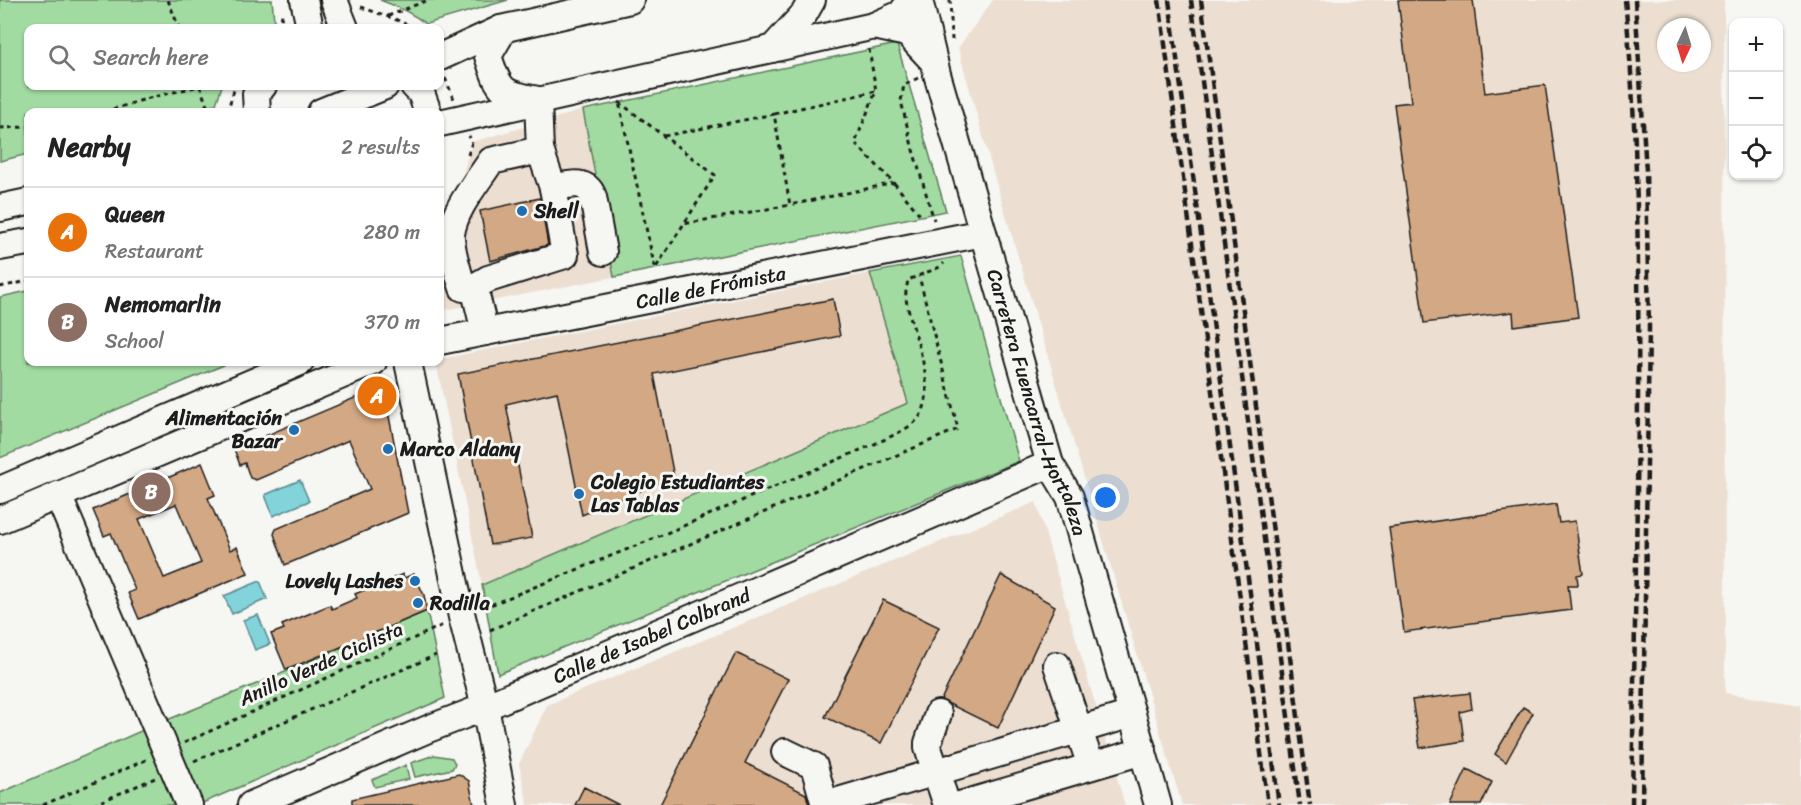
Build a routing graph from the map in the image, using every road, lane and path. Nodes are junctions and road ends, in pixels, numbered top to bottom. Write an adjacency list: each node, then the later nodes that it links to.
1 (168, 0): 12 (path)
2 (304, 0): 13 (street)
3 (334, 0): 14 (street)
4 (428, 0): 10 (path)
5 (630, 0): 16 (street)
6 (812, 0): 18 (street)
7 (911, 0): 15 (street)
8 (919, 0): 20 (street, Carretera Fuencarral-Hortaleza)
9 (950, 0): 17 (path)
10 (418, 2): 11 (path)
11 (386, 16)
12 (177, 24)
13 (309, 24)
14 (343, 24)
15 (874, 26): 18 (street); 20 (street)
16 (501, 28): 19 (street); 27 (street)
17 (952, 42)
18 (772, 49): 27 (street)
19 (444, 55)
20 (937, 69): 47 (street, Carretera Fuencarral-Hortaleza); 48 (path)
21 (183, 90): 28 (path)
22 (201, 90): 29 (path)
23 (235, 90): 30 (path)
24 (260, 90): 31 (street)
25 (375, 90): 32 (street)
26 (418, 90): 33 (street)
27 (538, 100): 35 (street); 39 (street)
28 (117, 108)
29 (208, 108)
30 (228, 108)
31 (256, 108)
32 (331, 108)
33 (427, 108)
34 (774, 114): 38 (path); 40 (path); 43 (path)
35 (444, 122)
36 (24, 127): 37 (path)
37 (0, 128)
38 (664, 136): 46 (path); 46 (path)
39 (540, 150): 41 (street); 55 (street)
40 (894, 183): 43 (path); 45 (path)
41 (553, 188): 51 (street); 55 (street)
42 (24, 203): 44 (street)
43 (790, 205): 46 (path)
44 (0, 208)
45 (921, 216)
46 (683, 224)
47 (982, 233): 48 (street, Calle de Frómista); 61 (street, Carretera Fuencarral-Hortaleza)
48 (940, 241): 52 (path); 56 (street, Calle de Frómista)
49 (24, 243): 50 (street)
50 (0, 247)
51 (603, 252)
52 (919, 276): 65 (path, Anillo Verde Ciclista); 66 (path)
53 (24, 282): 54 (path)
54 (0, 287)
55 (474, 287): 56 (street)
56 (485, 332): 57 (street, Calle de Frómista)
57 (444, 340)
58 (291, 366): 62 (street)
59 (364, 366): 63 (street)
60 (409, 366): 65 (street)
61 (1050, 464): 69 (street, Calle de Isabel Colbrand); 71 (street, Carretera Fuencarral-Hortaleza)
62 (0, 490)
63 (58, 495): 64 (street); 75 (street)
64 (0, 520)
65 (462, 617): 69 (street); 75 (path, Anillo Verde Ciclista)
66 (490, 630)
67 (436, 655): 75 (path)
68 (1057, 665): 72 (street)
69 (485, 707): 81 (street, Calle de Isabel Colbrand); 82 (street)
70 (938, 714): 77 (street)
71 (1132, 714): 72 (street); 73 (street, Carretera Fuencarral-Hortaleza)
72 (1079, 730): 76 (street); 77 (street)
73 (1143, 751): 76 (street); 86 (street, Carretera Fuencarral-Hortaleza)
74 (785, 752): 83 (street)
75 (171, 760): 78 (path, Anillo Verde Ciclista); 79 (path); 80 (street)
76 (1091, 766): 85 (street)
77 (936, 772): 83 (street); 84 (street)
78 (43, 805)
79 (93, 805)
80 (189, 805)
81 (251, 805)
82 (504, 805)
83 (825, 805)
84 (947, 805)
85 (960, 805)
86 (1158, 805)

